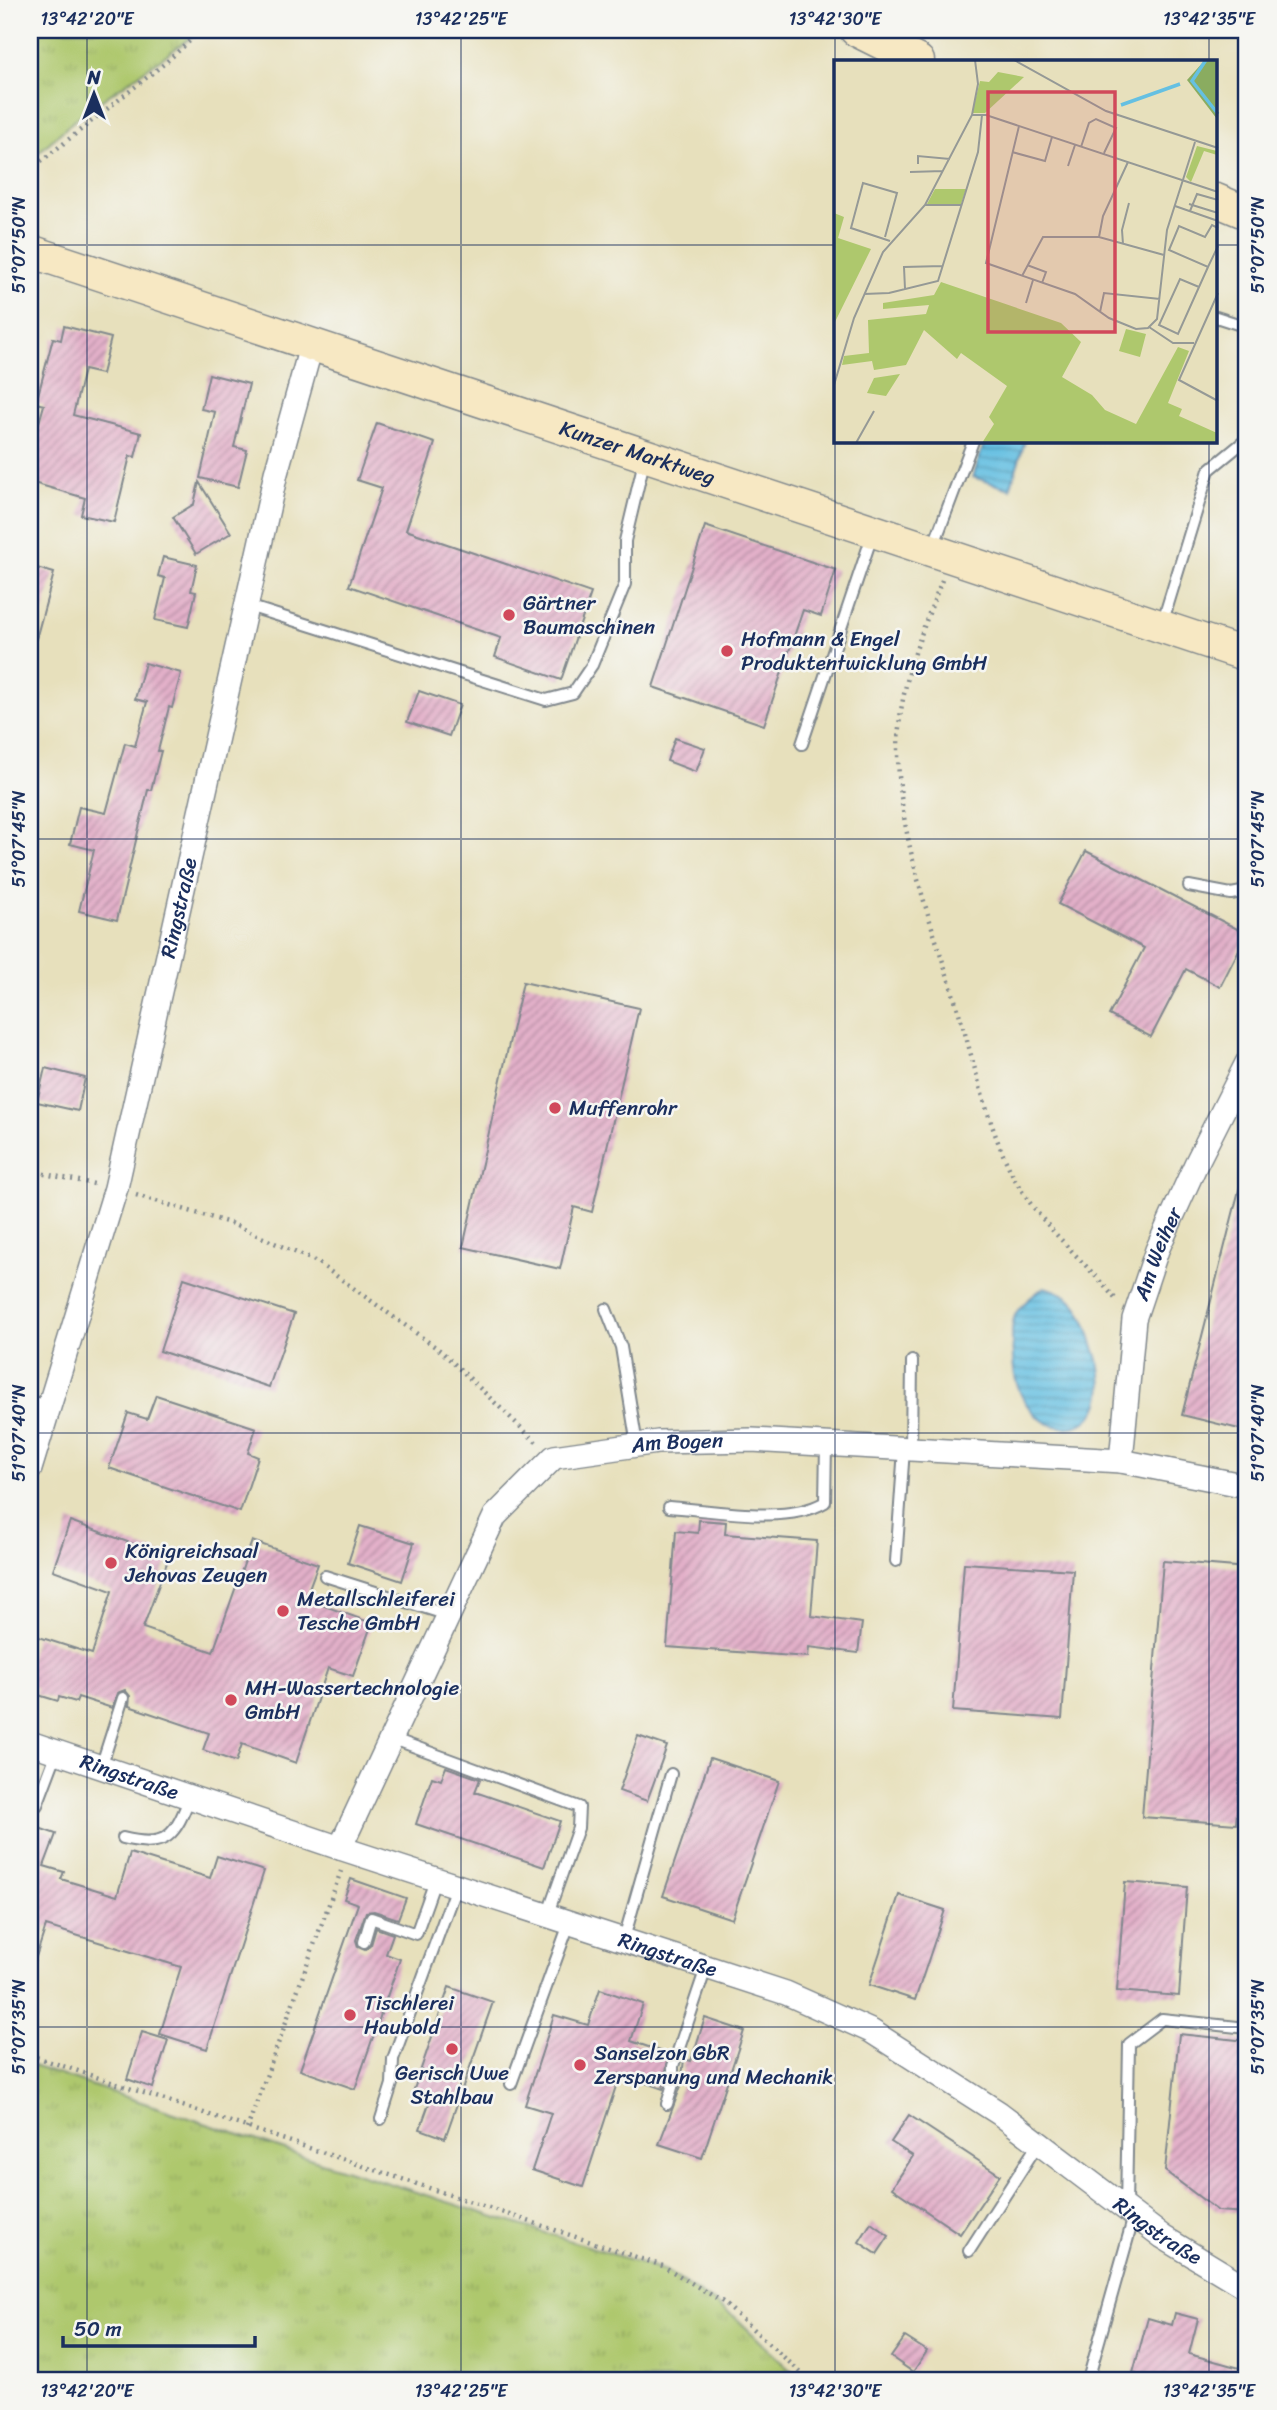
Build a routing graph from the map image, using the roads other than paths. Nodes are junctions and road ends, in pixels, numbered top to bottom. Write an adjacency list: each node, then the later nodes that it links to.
1 (856, 30): 2 (street)
2 (916, 60)
3 (1218, 201): 4 (street)
4 (1247, 213)
5 (30, 251): 8 (street, Kunzer Marktweg)
6 (1218, 318): 7 (lane)
7 (1247, 327)
8 (312, 343): 11 (street, Kunzer Marktweg); 14 (street, Ringstraße)
9 (1247, 439): 15 (lane)
10 (972, 443): 13 (lane)
11 (645, 454): 12 (street, Kunzer Marktweg); 14 (lane)
12 (874, 530): 13 (street, Kunzer Marktweg); 17 (lane)
13 (942, 553): 15 (street, Kunzer Marktweg)
14 (246, 605): 23 (street, Ringstraße)
15 (1162, 626): 16 (street, Kunzer Marktweg)
16 (1247, 655)
17 (802, 744)
18 (1189, 886): 19 (lane)
19 (1247, 891)
20 (1247, 1063): 27 (street, Am Weiher)
21 (606, 1309): 24 (lane)
22 (912, 1361): 26 (lane)
23 (40, 1404): 28 (street, Ringstraße)
24 (637, 1445): 25 (street, Am Bogen); 33 (street, Am Bogen)
25 (826, 1445): 26 (street, Am Bogen); 30 (lane)
26 (908, 1449): 27 (street, Am Bogen); 31 (lane)
27 (1121, 1461): 29 (street, Am Bogen)
28 (30, 1466)
29 (1247, 1486)
30 (669, 1507)
31 (896, 1561)
32 (325, 1576): 33 (lane)
33 (448, 1615): 35 (street)
34 (123, 1698): 38 (lane)
35 (391, 1738): 43 (street); 45 (lane)
36 (30, 1743): 37 (street, Ringstraße)
37 (57, 1752): 38 (street, Ringstraße); 41 (lane)
38 (101, 1767): 40 (street, Ringstraße)
39 (671, 1774): 48 (lane)
40 (190, 1797): 42 (lane); 43 (street, Ringstraße)
41 (37, 1805)
42 (123, 1838)
43 (344, 1850): 44 (street, Ringstraße)
44 (446, 1881): 45 (street, Ringstraße); 47 (lane); 53 (lane)
45 (547, 1916): 46 (street, Ringstraße)
46 (569, 1924): 48 (street, Ringstraße); 51 (lane)
47 (364, 1942)
48 (623, 1942): 49 (street, Ringstraße)
49 (706, 1968): 52 (lane); 54 (street, Ringstraße)
50 (1247, 2028): 55 (lane)
51 (511, 2084)
52 (667, 2104)
53 (381, 2119)
54 (1038, 2144): 55 (street, Ringstraße); 56 (lane)
55 (1130, 2213): 57 (street, Ringstraße); 58 (lane)
56 (968, 2251)
57 (1247, 2288)
58 (1087, 2380)

